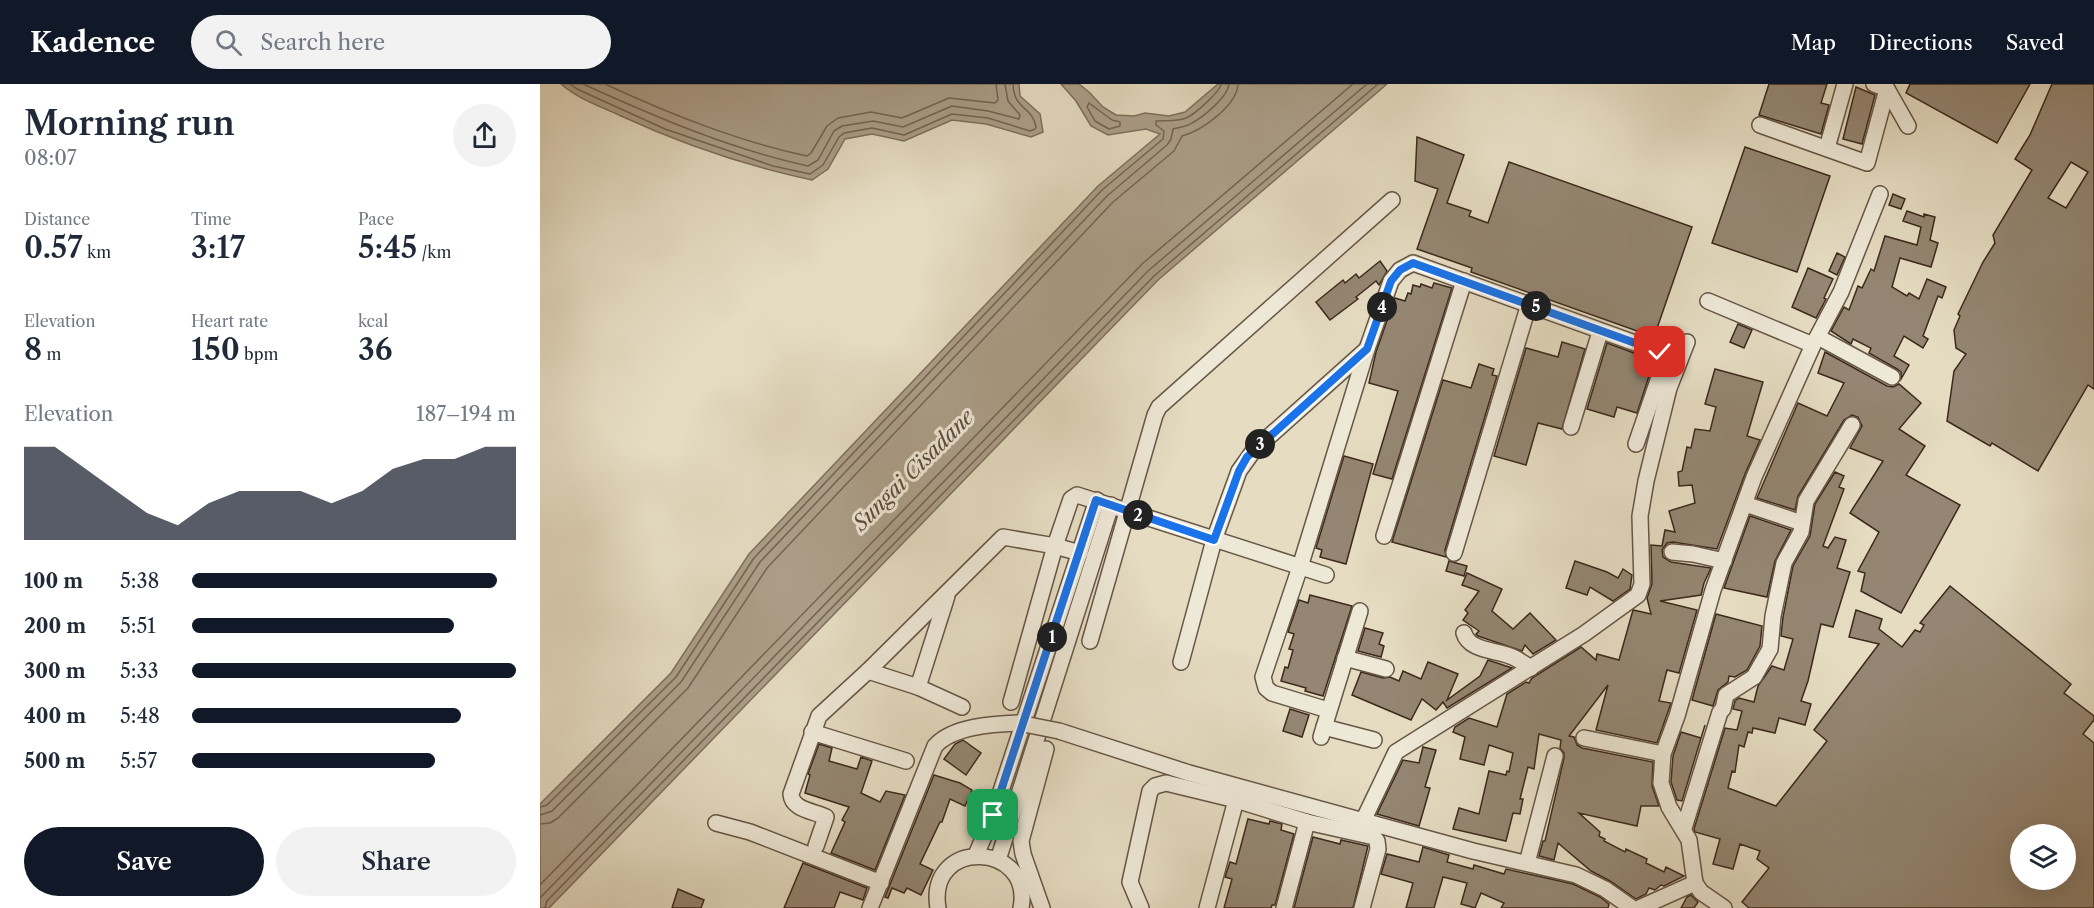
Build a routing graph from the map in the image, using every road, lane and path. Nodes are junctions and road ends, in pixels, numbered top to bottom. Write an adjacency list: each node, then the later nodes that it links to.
1 (1845, 84): 5 (street)
2 (1881, 86): 4 (street); 5 (street)
3 (1760, 125): 5 (street)
4 (1908, 126)
5 (1827, 148)
6 (1880, 194): 12 (street)
7 (1392, 200): 21 (street)
8 (1464, 281): 10 (street); 14 (street); 23 (street)
9 (1708, 301): 12 (street)
10 (1529, 304): 11 (street); 28 (street)
11 (1600, 332): 17 (street); 18 (street)
12 (1816, 341): 15 (street); 20 (street)
13 (1687, 342): 38 (street)
14 (1367, 349): 24 (street); 30 (street)
15 (1892, 377)
16 (1852, 425): 22 (street)
17 (1571, 426)
18 (1636, 444)
19 (1104, 503): 21 (street); 25 (street); 27 (street); 59 (street)
20 (1745, 504): 22 (street); 29 (street)
21 (1129, 512): 24 (street); 35 (street)
22 (1802, 523): 56 (street)
23 (1384, 536)
24 (1214, 540): 30 (street); 37 (street)
25 (1055, 546): 27 (street); 32 (street); 42 (street)
26 (1672, 552): 29 (street)
27 (1080, 553): 58 (street)
28 (1454, 553)
29 (1724, 561): 49 (street)
30 (1300, 567): 31 (street); 44 (street)
31 (1326, 575)
32 (948, 593): 40 (street); 41 (street)
33 (1360, 611): 36 (street)
34 (1464, 633): 38 (street)
35 (1090, 641)
36 (1345, 658): 39 (street); 44 (street)
37 (1181, 662)
38 (1531, 668): 53 (street)
39 (1386, 669)
40 (868, 671): 41 (street); 45 (street)
41 (918, 687): 43 (street)
42 (1011, 702)
43 (962, 707)
44 (1328, 710): 47 (street)
45 (813, 732): 51 (street); 57 (street)
46 (1584, 738): 49 (street)
47 (1374, 740)
48 (1046, 749): 63 (street)
49 (1663, 754): 56 (street)
50 (1555, 756): 60 (street)
51 (906, 761)
52 (1236, 800): 54 (street); 68 (street); 69 (street)
53 (1363, 820): 60 (street); 61 (street, bridge)
54 (1307, 822): 70 (street); 71 (street)
55 (716, 823): 61 (street)
56 (1684, 828): 62 (street)
57 (816, 846)
58 (976, 855): 59 (street); 65 (street)
59 (998, 860): 63 (street)
60 (1527, 863): 72 (street)
61 (881, 882): 64 (street)
62 (1695, 883): 73 (street); 74 (street)
63 (1027, 886): 66 (street); 67 (street)
64 (870, 908)
65 (938, 908)
66 (1021, 908)
67 (1042, 908)
68 (1141, 908)
69 (1207, 908)
70 (1284, 908)
71 (1362, 908)
72 (1632, 908)
73 (1639, 908)
74 (1724, 908)

